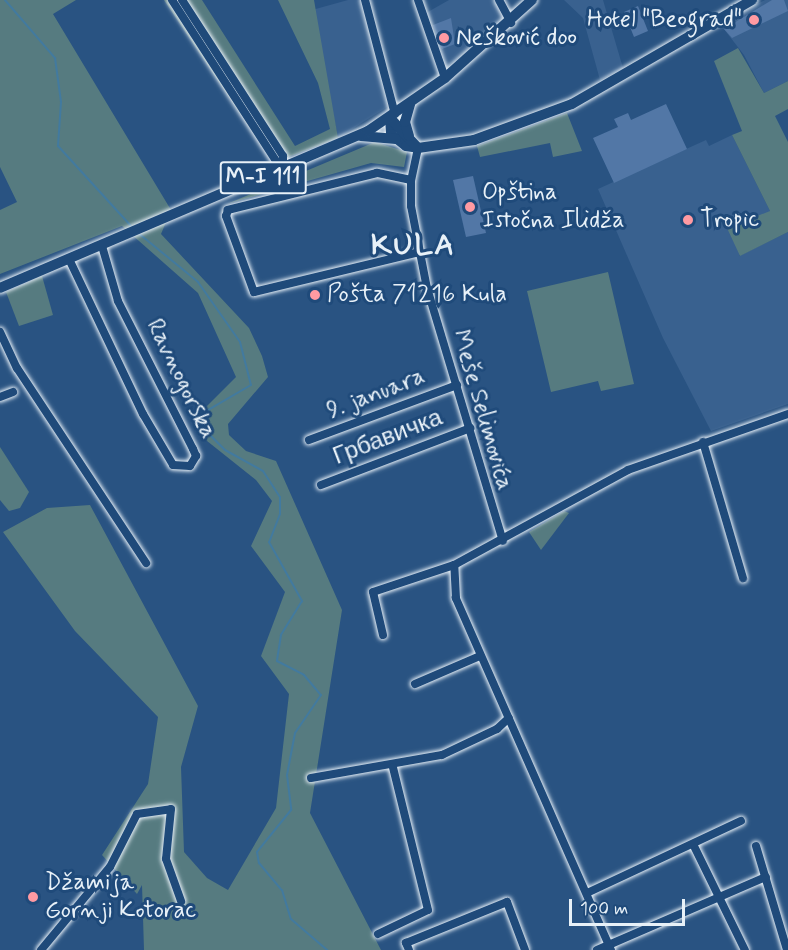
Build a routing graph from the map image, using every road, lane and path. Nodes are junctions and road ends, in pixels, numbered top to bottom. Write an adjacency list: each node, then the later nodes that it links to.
1 (172, 0): 15 (street)
2 (182, 0): 15 (street)
3 (365, 0): 11 (street)
4 (418, 0): 9 (street)
5 (499, 0): 8 (street)
6 (532, 0): 8 (main road, M-I 111)
7 (752, 0): 14 (main road)
8 (511, 23): 9 (main road, M-I 111)
9 (445, 78): 10 (main road, M-I 111)
10 (410, 104): 11 (main road, M-I 111); 14 (main road)
11 (392, 116): 12 (main road, M-I 111); 13 (main road); 14 (main road)
12 (358, 136): 13 (main road); 15 (main road, M-I 111)
13 (396, 139): 14 (main road)
14 (415, 145): 16 (street, Meše Selimovića)
15 (285, 166): 17 (main road, M-I 111)
16 (411, 180): 18 (street, Meše Selimovića); 18 (street)
17 (102, 246): 19 (main road, M-I 111); 19 (street, Ravnogorska)
18 (419, 252): 22 (street, Meše Selimovića)
19 (69, 259): 20 (main road, M-I 111)
20 (0, 288)
21 (0, 332): 31 (street)
22 (457, 385): 26 (street, Meše Selimovića); 27 (street, 9. januara)
23 (13, 392): 24 (street)
24 (0, 397)
25 (788, 414): 28 (street)
26 (470, 428): 29 (street, Грбавичка); 30 (street, Meše Selimovića)
27 (309, 440)
28 (703, 442): 30 (street); 33 (street)
29 (321, 485)
30 (503, 540): 32 (street)
31 (146, 563)
32 (454, 565): 34 (street); 35 (street)
33 (743, 578)
34 (382, 635)
35 (480, 656): 36 (street); 37 (street)
36 (415, 684)
37 (509, 718): 38 (street); 44 (street)
38 (393, 767): 39 (street); 47 (street)
39 (311, 778)
40 (741, 821): 41 (street)
41 (693, 844): 44 (street); 45 (street)
42 (756, 846): 43 (street)
43 (766, 878): 45 (street); 54 (street)
44 (586, 893): 48 (street)
45 (719, 896): 48 (street); 53 (street)
46 (181, 901): 49 (street)
47 (378, 934)
48 (610, 948): 52 (street)
49 (41, 950)
50 (409, 950): 51 (street)
51 (525, 950)
52 (597, 950)
53 (745, 950)
54 (788, 950)

